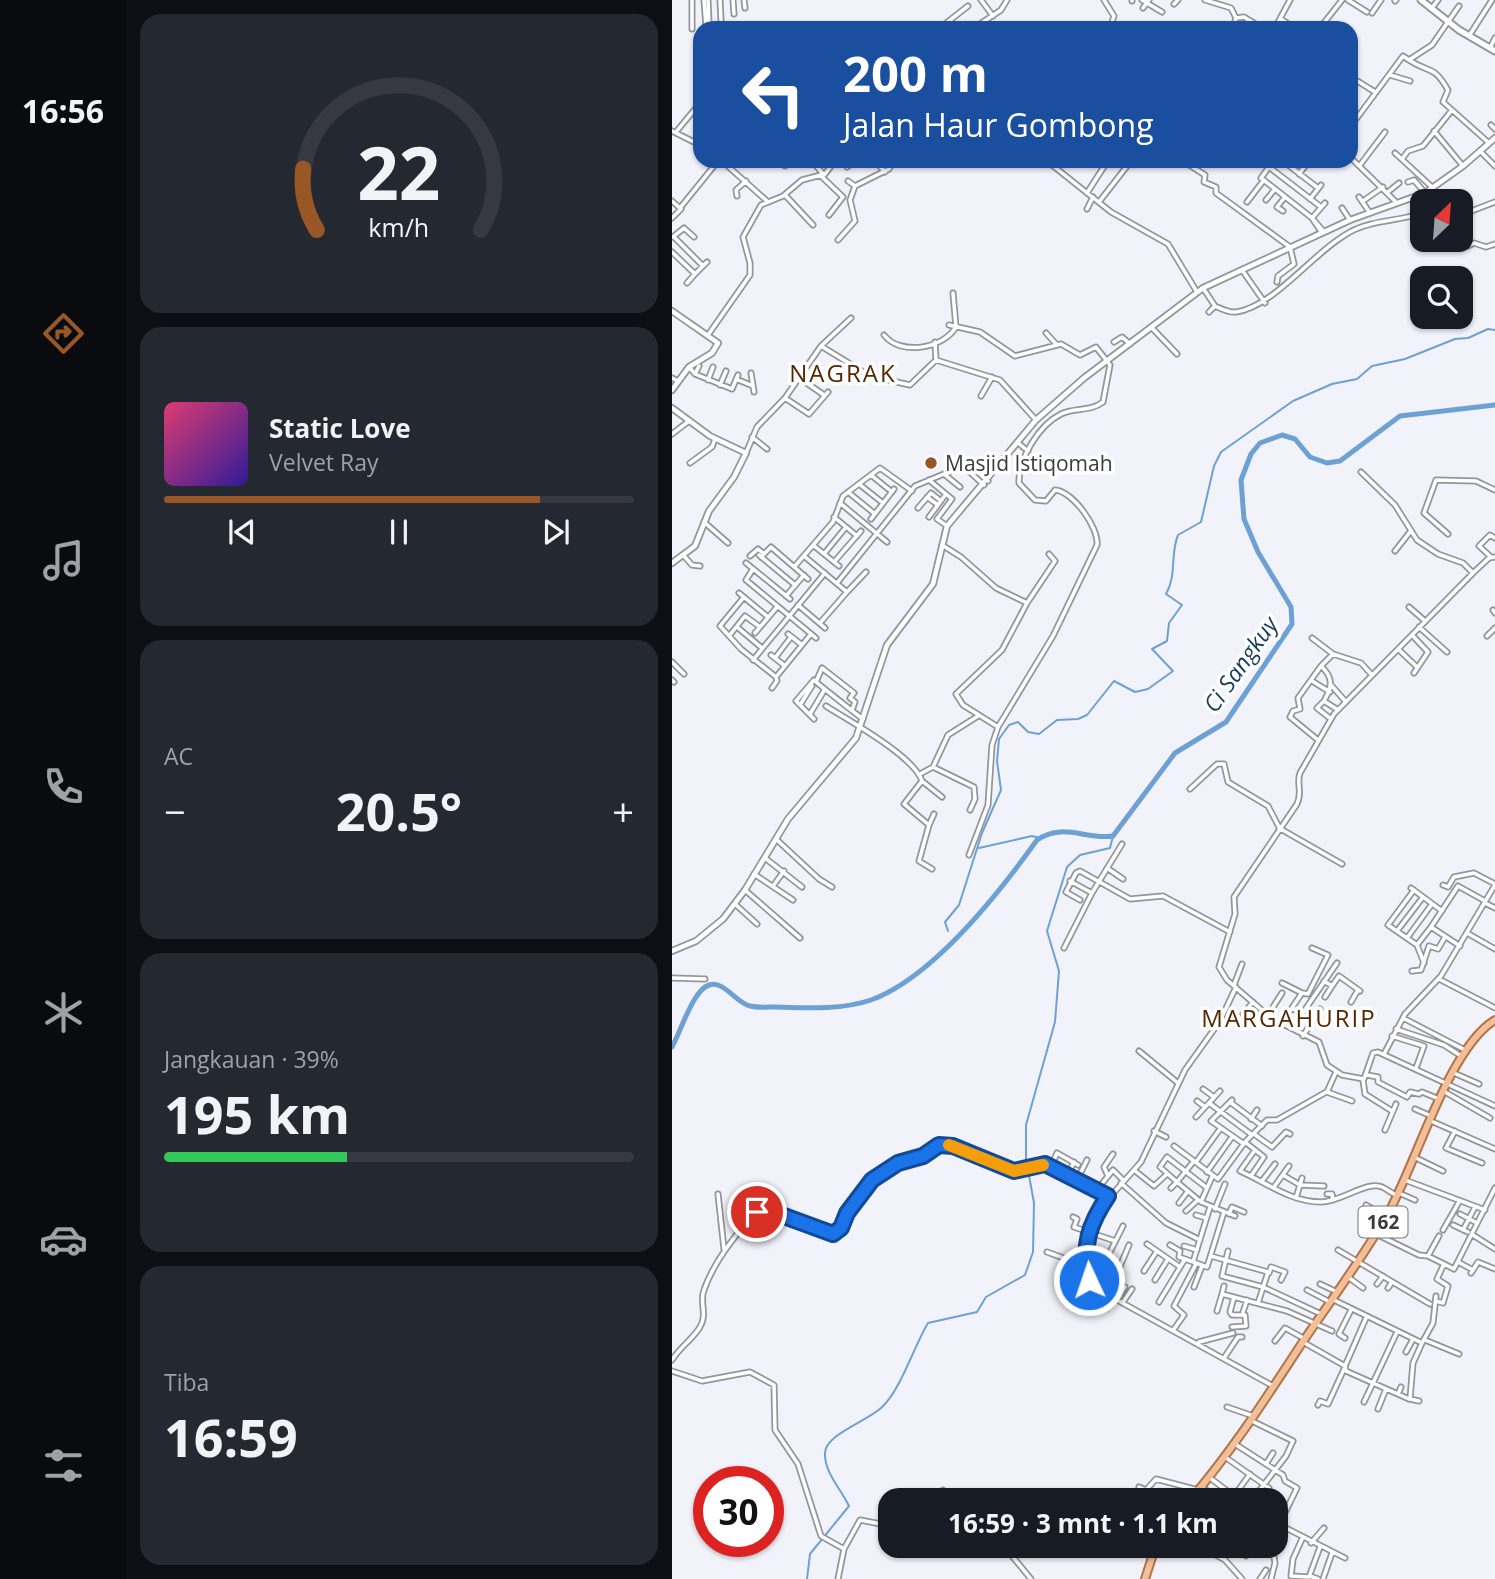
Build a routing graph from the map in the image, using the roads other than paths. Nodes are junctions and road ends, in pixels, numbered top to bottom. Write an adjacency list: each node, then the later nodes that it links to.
1 (692, 0): 41 (street)
2 (706, 0): 31 (street); 32 (street)
3 (720, 0): 30 (street)
4 (733, 0): 26 (street)
5 (744, 0): 22 (street)
6 (981, 0): 27 (street)
7 (1007, 0): 27 (street)
8 (1104, 0): 35 (street)
9 (1178, 0): 19 (street)
10 (1205, 0): 28 (street)
11 (1342, 0): 39 (street)
12 (1348, 0): 13 (street)
13 (1381, 0)
14 (1421, 0): 24 (main road)
15 (1438, 0): 24 (street)
16 (1492, 0): 42 (street)
17 (1146, 1): 23 (street); 25 (street)
18 (1289, 1): 29 (street)
19 (1174, 4)
20 (968, 6): 33 (street)
21 (1459, 6): 40 (street)
22 (745, 8)
23 (1143, 8)
24 (1431, 9): 40 (main road)
25 (1162, 12)
26 (734, 13)
27 (993, 16): 34 (street)
28 (1236, 18): 36 (street); 37 (street)
29 (1281, 19): 38 (street)
30 (721, 20)
31 (706, 21)
32 (709, 21)
33 (949, 21)
34 (986, 21)
35 (1112, 21)
36 (1235, 21)
37 (1248, 21)
38 (1284, 21)
39 (1326, 21)
40 (1448, 22): 42 (main road); 45 (street)
41 (692, 29)
42 (1469, 36): 44 (main road)
43 (1495, 38): 44 (street)
44 (1492, 50)
45 (1409, 60): 46 (street); 50 (street)
46 (1390, 75): 48 (street); 49 (street)
47 (1358, 81): 49 (street)
48 (1410, 82)
49 (1375, 92): 52 (street)
50 (1452, 110): 55 (street); 60 (street)
51 (693, 111): 56 (street)
52 (1358, 116)
53 (1491, 125): 54 (street)
54 (1495, 130)
55 (1434, 131): 63 (street); 65 (street)
56 (674, 132): 59 (street)
57 (1385, 132): 64 (street)
58 (1495, 138): 60 (street)
59 (693, 142)
60 (1489, 143): 61 (street)
61 (1480, 151): 65 (street); 66 (street)
62 (1395, 153): 63 (street)
63 (1402, 159): 91 (street)
64 (1360, 165): 90 (street)
65 (1463, 166): 91 (street)
66 (1495, 166)
67 (716, 168): 113 (street)
68 (730, 168): 85 (street)
69 (817, 168): 83 (street)
70 (828, 168): 83 (street)
71 (882, 168): 81 (street)
72 (888, 168): 81 (street)
73 (1056, 168): 95 (street)
74 (1103, 168): 95 (street)
75 (1126, 168): 107 (street)
76 (1194, 168): 131 (street)
77 (1268, 168): 84 (street)
78 (1270, 168): 101 (street)
79 (1294, 168): 82 (street)
80 (1304, 168): 82 (street)
81 (885, 172): 89 (street)
82 (1299, 174): 101 (street)
83 (822, 175): 96 (street); 119 (street)
84 (1264, 180): 92 (street); 108 (street)
85 (746, 181): 97 (street); 105 (street)
86 (848, 181): 89 (street)
87 (1408, 182): 93 (street)
88 (1399, 183): 94 (street)
89 (855, 186): 128 (street)
90 (1383, 187): 94 (street); 106 (street)
91 (1433, 188)
92 (1275, 189): 99 (street); 103 (street)
93 (1422, 189)
94 (1388, 192): 111 (street)
95 (1087, 193): 98 (street)
96 (785, 195): 105 (street); 124 (street)
97 (737, 196)
98 (1093, 197): 107 (street); 115 (street)
99 (1285, 197): 117 (street); 122 (street)
100 (1359, 197): 106 (street)
101 (1310, 199): 112 (street)
102 (1410, 199): 111 (street)
103 (1266, 200)
104 (672, 201): 113 (street)
105 (767, 201): 149 (street)
106 (1363, 201): 118 (street)
107 (1099, 202): 138 (street)
108 (1247, 202)
109 (1495, 202): 116 (street)
110 (1325, 203): 112 (street)
111 (1398, 204): 118 (street)
112 (1321, 207): 122 (street)
113 (680, 208): 123 (street)
114 (1342, 208): 121 (street)
115 (1087, 209)
116 (1474, 210)
117 (1283, 211)
118 (1370, 213): 121 (street)
119 (830, 215)
120 (1410, 215): 140 (street)
121 (1349, 216): 125 (street)
122 (1312, 218): 125 (street)
123 (672, 219)
124 (813, 225)
125 (1323, 232): 131 (street)
126 (694, 237): 127 (street)
127 (673, 238): 134 (street)
128 (838, 240)
129 (1474, 243): 130 (street)
130 (1495, 244)
131 (1290, 247): 133 (street); 135 (street)
132 (672, 253): 134 (street)
133 (1241, 269): 137 (street); 140 (street)
134 (695, 274): 136 (street)
135 (1276, 282)
136 (687, 284)
137 (1203, 288): 138 (street); 141 (street)
138 (1198, 292): 147 (street)
139 (953, 293): 146 (street)
140 (1265, 303): 141 (street)
141 (1215, 306): 143 (street)
142 (672, 311): 149 (street)
143 (1209, 312)
144 (850, 318): 155 (street)
145 (949, 325): 146 (street)
146 (956, 327): 151 (street); 154 (street)
147 (1152, 328): 153 (street); 156 (street)
148 (1046, 333): 154 (street)
149 (708, 335): 160 (street)
150 (884, 335): 151 (street)
151 (935, 342): 157 (street)
152 (1114, 342): 153 (street)
153 (1130, 344): 158 (street)
154 (1057, 345): 158 (street)
155 (821, 346): 157 (street); 165 (street)
156 (1177, 354)
157 (936, 360): 166 (street)
158 (1107, 360): 178 (street); 184 (street)
159 (699, 366): 164 (street)
160 (690, 367): 164 (street); 169 (street)
161 (713, 368): 168 (street)
162 (726, 371): 170 (street)
163 (751, 373): 171 (street)
164 (695, 374): 168 (street)
165 (798, 377): 175 (street); 175 (street)
166 (992, 377): 174 (street); 178 (street)
167 (672, 378): 169 (street)
168 (708, 380): 170 (street)
169 (678, 381): 172 (street)
170 (720, 385): 171 (street)
171 (753, 386): 173 (street)
172 (672, 390)
173 (754, 392)
174 (981, 396)
175 (785, 398): 180 (street)
176 (672, 408): 177 (street)
177 (690, 420): 179 (street); 181 (street)
178 (1036, 420): 182 (street)
179 (672, 434)
180 (752, 437): 183 (street); 185 (street)
181 (715, 439): 185 (street); 186 (street)
182 (1017, 442): 184 (street); 191 (street)
183 (767, 449)
184 (1028, 451): 296 (street)
185 (746, 453): 208 (street)
186 (690, 463)
187 (1361, 472): 212 (street)
188 (944, 474): 190 (street); 191 (street); 193 (street)
189 (871, 475): 192 (street); 194 (street); 201 (street)
190 (929, 480): 194 (street); 197 (street)
191 (986, 483): 209 (street)
192 (859, 484): 195 (street); 201 (street)
193 (960, 487)
194 (912, 491): 213 (street)
195 (848, 492): 200 (street); 204 (street)
196 (1494, 492): 214 (street)
197 (946, 494): 199 (street); 209 (street)
198 (927, 497): 199 (street); 202 (street); 203 (street)
199 (941, 501): 202 (street)
200 (839, 503): 205 (street); 213 (street)
201 (883, 503): 204 (street)
202 (938, 505): 206 (street)
203 (918, 508)
204 (875, 514): 207 (street)
205 (834, 517): 210 (street); 219 (street)
206 (929, 517)
207 (871, 519)
208 (704, 522): 218 (street); 225 (street)
209 (947, 526): 220 (street)
210 (846, 527): 215 (street); 222 (street)
211 (861, 531): 215 (street)
212 (1410, 532): 221 (street); 238 (street)
213 (877, 534): 217 (street); 241 (street)
214 (1448, 534)
215 (856, 536): 229 (street)
216 (1495, 538): 228 (street)
217 (887, 542)
218 (728, 543)
219 (813, 545): 222 (street); 227 (street)
220 (942, 545): 246 (street); 295 (street)
221 (1395, 551)
222 (824, 554): 229 (street)
223 (1049, 554): 246 (street)
224 (761, 555): 226 (street); 233 (street); 242 (street)
225 (684, 556): 230 (street); 232 (street)
226 (750, 556)
227 (804, 556): 233 (street); 237 (street)
228 (1493, 557): 238 (street)
229 (834, 562): 234 (street)
230 (672, 563)
231 (746, 563): 235 (street)
232 (700, 566)
233 (794, 566): 239 (street)
234 (839, 566)
235 (753, 569): 242 (street); 248 (street)
236 (866, 572): 243 (street)
237 (825, 573): 241 (street); 247 (street)
238 (1473, 573): 252 (street)
239 (803, 575): 240 (street); 242 (street)
240 (808, 579)
241 (837, 583): 243 (street)
242 (795, 585)
243 (847, 592): 253 (street)
244 (738, 593): 245 (street)
245 (744, 597): 251 (street); 262 (street)
246 (1027, 603): 292 (street)
247 (797, 605): 250 (street); 253 (street)
248 (777, 607): 250 (street); 251 (street)
249 (1409, 607): 252 (street)
250 (789, 616): 260 (street); 267 (street)
251 (768, 617): 255 (street)
252 (1425, 621): 256 (street)
253 (820, 623): 257 (street)
254 (737, 627): 255 (street); 262 (street); 267 (street)
255 (760, 627): 259 (street)
256 (1419, 627): 261 (street); 269 (street)
257 (825, 628)
258 (1495, 628): 263 (street)
259 (755, 633)
260 (811, 634): 264 (street); 266 (street)
261 (1412, 635): 268 (street); 275 (street)
262 (729, 636): 271 (street)
263 (1487, 636)
264 (816, 638)
265 (1312, 638): 270 (street)
266 (802, 645): 273 (street); 273 (street)
267 (762, 648): 271 (street)
268 (1398, 649): 275 (street); 278 (street)
269 (1447, 652)
270 (1333, 654): 274 (street); 278 (street)
271 (753, 660): 279 (street)
272 (672, 662): 277 (street)
273 (785, 666): 279 (street)
274 (1321, 666): 281 (street); 282 (street)
275 (1418, 667): 276 (street)
276 (1414, 673)
277 (684, 674)
278 (1372, 675): 287 (street)
279 (776, 677): 283 (street)
280 (815, 679): 284 (street); 289 (street); 291 (street)
281 (1312, 681): 285 (street); 298 (street)
282 (1331, 685): 285 (street); 287 (street)
283 (772, 688)
284 (825, 689): 289 (street); 291 (street)
285 (1329, 692): 286 (street)
286 (1324, 701): 290 (street); 294 (street)
287 (1346, 702): 290 (street)
288 (826, 706): 297 (street)
289 (852, 710): 295 (street)
290 (1338, 710): 294 (street)
291 (809, 714): 293 (street)
292 (978, 716): 296 (street); 299 (street)
293 (814, 719)
294 (1331, 719): 298 (street)
295 (864, 720): 297 (street)
296 (998, 727): 310 (street)
297 (861, 729): 300 (street); 308 (street)
298 (1318, 740): 307 (street)
299 (933, 767): 300 (street); 304 (street)
300 (920, 774): 301 (street)
301 (922, 781): 303 (street); 306 (street)
302 (1190, 789): 307 (street)
303 (942, 797)
304 (970, 810)
305 (934, 814): 306 (street)
306 (929, 825): 314 (street)
307 (1278, 825): 312 (street); 338 (street)
308 (775, 838): 311 (street); 324 (street)
309 (1122, 844): 313 (street)
310 (968, 855)
311 (763, 857): 315 (street); 316 (street)
312 (1342, 864)
313 (1107, 868): 317 (street); 319 (street)
314 (932, 869)
315 (784, 871): 322 (street); 323 (street)
316 (754, 874): 322 (street); 325 (street)
317 (1123, 879)
318 (1070, 881): 319 (street); 326 (street); 329 (street)
319 (1099, 881): 326 (street); 338 (street)
320 (1495, 884): 321 (street); 330 (street)
321 (1443, 885)
322 (773, 886): 328 (street)
323 (802, 887)
324 (832, 887)
325 (746, 890): 331 (street); 340 (street)
326 (1092, 893): 347 (street)
327 (1423, 897): 332 (street); 337 (street); 337 (street)
328 (793, 900)
329 (1080, 901)
330 (1485, 902): 333 (street); 334 (street); 339 (street)
331 (735, 904): 335 (street); 350 (street)
332 (1432, 904): 334 (street); 342 (street)
333 (1495, 908)
334 (1442, 911): 336 (street)
335 (757, 924)
336 (1431, 927): 341 (street); 343 (street)
337 (1397, 931): 342 (street)
338 (1230, 932): 360 (street)
339 (1467, 933): 346 (street); 349 (street)
340 (800, 937)
341 (1446, 937): 345 (street); 346 (street)
342 (1406, 938): 344 (street)
343 (1421, 939): 344 (street); 345 (street)
344 (1416, 945): 352 (street)
345 (1430, 945): 352 (street)
346 (1460, 946): 357 (street)
347 (1064, 948)
348 (1312, 948): 363 (street)
349 (1495, 948)
350 (673, 953)
351 (1337, 963): 358 (street)
352 (1424, 963): 354 (street)
353 (1242, 964): 360 (street)
354 (1412, 971)
355 (672, 978): 356 (street)
356 (705, 979)
357 (1439, 979): 367 (street); 372 (street)
358 (1324, 981): 361 (street); 368 (street)
359 (1282, 983): 363 (street)
360 (1235, 986): 365 (street); 386 (street)
361 (1332, 986): 364 (street); 366 (street)
362 (1282, 993): 371 (street)
363 (1302, 993): 368 (street)
364 (1325, 997)
365 (1254, 1002): 370 (street); 371 (street)
366 (1351, 1002)
367 (1494, 1005)
368 (1292, 1008): 374 (street)
369 (1320, 1009): 376 (street)
370 (1243, 1014)
371 (1268, 1015): 374 (street)
372 (1402, 1018): 375 (street); 379 (street)
373 (1495, 1020): 379 (main road, 162)
374 (1281, 1024): 376 (street)
375 (1396, 1029): 377 (street); 379 (street)
376 (1303, 1036): 382 (street)
377 (1392, 1036): 380 (street); 381 (street)
378 (1139, 1051): 386 (street)
379 (1463, 1053): 383 (main road, 162)
380 (1384, 1054): 381 (street); 384 (street)
381 (1416, 1068): 387 (street)
382 (1336, 1072): 385 (street); 392 (street)
383 (1454, 1073): 387 (main road, 162); 388 (street)
384 (1367, 1075): 385 (street); 395 (street)
385 (1363, 1080): 407 (street)
386 (1178, 1083): 416 (street)
387 (1449, 1083): 391 (street); 393 (main road, 162)
388 (1479, 1084)
389 (1203, 1089): 394 (street)
390 (1220, 1091): 394 (street)
391 (1466, 1091): 396 (street); 402 (street)
392 (1328, 1092): 398 (street); 413 (street)
393 (1445, 1092): 395 (main road, 162); 396 (street)
394 (1214, 1097): 399 (street)
395 (1441, 1100): 412 (main road, 162)
396 (1461, 1100): 410 (street)
397 (1197, 1101): 403 (street)
398 (1352, 1101)
399 (1209, 1103): 403 (street); 408 (street)
400 (1245, 1104): 406 (street)
401 (1396, 1104): 407 (street)
402 (1495, 1105)
403 (1205, 1107): 409 (street)
404 (1415, 1109): 412 (street)
405 (1257, 1110): 411 (street)
406 (1241, 1111): 408 (street); 411 (street)
407 (1392, 1111): 415 (street)
408 (1220, 1112): 414 (street); 418 (street)
409 (1196, 1117)
410 (1490, 1118)
411 (1251, 1119): 413 (street)
412 (1432, 1119): 417 (street); 427 (main road, 162)
413 (1262, 1126): 418 (street)
414 (1220, 1129): 421 (street); 429 (street)
415 (1385, 1130)
416 (1154, 1131): 420 (street); 434 (street)
417 (1455, 1131): 424 (street); 430 (street)
418 (1253, 1134): 419 (street); 422 (street)
419 (1290, 1134)
420 (1166, 1137)
421 (1232, 1137): 422 (street); 437 (street)
422 (1244, 1143): 425 (street); 443 (street)
423 (1174, 1146): 429 (street)
424 (1495, 1149)
425 (1255, 1150): 439 (street); 439 (street)
426 (1113, 1154): 441 (street)
427 (1414, 1157): 436 (street); 445 (main road, 162)
428 (1087, 1160): 447 (street)
429 (1195, 1162): 435 (street); 437 (street)
430 (1482, 1163)
431 (1275, 1164): 446 (street)
432 (1289, 1166): 440 (street)
433 (1051, 1167): 442 (street); 442 (street); 502 (street)
434 (1134, 1170): 438 (street); 448 (street)
435 (1187, 1171): 438 (street); 449 (street); 454 (street)
436 (1443, 1171)
437 (1207, 1172): 443 (street)
438 (1167, 1174): 449 (street)
439 (1251, 1175): 446 (street)
440 (1283, 1175): 451 (street); 455 (street)
441 (1108, 1176): 448 (street); 457 (street)
442 (1066, 1177): 447 (street)
443 (1212, 1177): 454 (street)
444 (1302, 1178): 451 (street)
445 (1405, 1180): 461 (main road, 162); 467 (street)
446 (1262, 1181): 455 (street)
447 (1076, 1182): 457 (street)
448 (1122, 1182): 462 (street); 492 (street)
449 (1177, 1182): 453 (street); 458 (street)
450 (1225, 1184): 472 (street)
451 (1300, 1185): 452 (street); 463 (street)
452 (1324, 1186)
453 (1171, 1188)
454 (1207, 1188): 466 (street)
455 (1274, 1188): 463 (street)
456 (1495, 1188): 473 (street)
457 (1096, 1191): 462 (street)
458 (1188, 1191): 466 (street); 468 (street)
459 (718, 1194): 502 (street)
460 (1327, 1194): 464 (street)
461 (1399, 1195): 464 (street); 465 (street); 481 (main road, 162)
462 (1108, 1196): 487 (street)
463 (1296, 1198): 464 (street)
464 (1333, 1200)
465 (1415, 1200)
466 (1200, 1201): 470 (street); 474 (street)
467 (1459, 1202): 471 (street); 488 (street)
468 (1179, 1203)
469 (1366, 1205): 481 (street)
470 (1210, 1207): 472 (street); 482 (street)
471 (1475, 1207): 473 (street); 483 (street)
472 (1215, 1209): 476 (street)
473 (1485, 1210): 490 (street)
474 (1186, 1211)
475 (1244, 1212): 476 (street)
476 (1226, 1213): 479 (street); 506 (street)
477 (1461, 1214): 483 (street)
478 (1196, 1215): 482 (street)
479 (1235, 1216)
480 (1073, 1217): 487 (street)
481 (1386, 1217): 489 (main road, 162)
482 (1206, 1218): 492 (street)
483 (1468, 1219): 484 (street); 485 (street)
484 (1477, 1223)
485 (1453, 1225)
486 (1123, 1226): 493 (street)
487 (1090, 1230): 493 (street); 498 (street)
488 (1443, 1230)
489 (1376, 1234): 508 (street); 512 (main road, 162)
490 (1473, 1235): 501 (street); 514 (street)
491 (1439, 1236): 508 (street)
492 (1200, 1240): 499 (street)
493 (1115, 1241): 498 (street)
494 (1147, 1244): 503 (street)
495 (1129, 1245): 542 (street)
496 (1170, 1245): 510 (street)
497 (1184, 1246): 499 (street)
498 (1087, 1250): 542 (street)
499 (1197, 1250): 515 (street)
500 (1338, 1250): 512 (street)
501 (1495, 1250)
502 (724, 1251): 570 (street)
503 (1157, 1251): 509 (street); 522 (street)
504 (1228, 1251): 511 (street)
505 (1047, 1252): 524 (street)
506 (1211, 1256): 511 (street); 518 (street)
507 (1242, 1256): 517 (street)
508 (1428, 1256): 516 (street)
509 (1168, 1259): 519 (street); 527 (street)
510 (1185, 1259): 515 (street); 519 (street)
511 (1226, 1261): 517 (street); 535 (street)
512 (1359, 1261): 525 (street); 526 (main road, 162)
513 (1257, 1262): 520 (street)
514 (1458, 1262): 516 (street); 521 (street)
515 (1195, 1263): 518 (street); 557 (street)
516 (1444, 1264): 566 (street)
517 (1240, 1265): 520 (street)
518 (1202, 1266): 534 (street)
519 (1180, 1267): 548 (street)
520 (1255, 1269): 523 (street)
521 (1495, 1269)
522 (1144, 1271)
523 (1269, 1273): 528 (street); 535 (street)
524 (1081, 1275)
525 (1383, 1276): 529 (street); 531 (street)
526 (1348, 1277): 538 (street); 540 (main road, 162)
527 (1155, 1280)
528 (1281, 1280)
529 (1392, 1282): 536 (street); 550 (street)
530 (1320, 1284): 540 (street)
531 (1377, 1284)
532 (1224, 1286): 541 (street)
533 (1125, 1287): 544 (street)
534 (1194, 1287)
535 (1263, 1287): 549 (street); 554 (street)
536 (1388, 1288)
537 (1132, 1289): 547 (street)
538 (1363, 1289)
539 (1307, 1290): 546 (street)
540 (1337, 1292): 546 (main road, 162)
541 (1222, 1294): 543 (street); 552 (street)
542 (1108, 1295): 544 (street)
543 (1234, 1297): 545 (street); 565 (street)
544 (1116, 1299): 547 (street)
545 (1247, 1300): 549 (street); 553 (street)
546 (1331, 1300): 551 (street); 554 (main road, 162)
547 (1122, 1302): 557 (street)
548 (1159, 1302)
549 (1258, 1303): 556 (street)
550 (1430, 1304)
551 (1351, 1310): 555 (street); 561 (street)
552 (1217, 1311)
553 (1244, 1312)
554 (1321, 1314): 556 (main road, 162)
555 (1366, 1318): 559 (street); 571 (street)
556 (1314, 1326): 558 (street); 564 (main road, 162)
557 (1174, 1329): 565 (street)
558 (1332, 1331)
559 (1397, 1332): 562 (street); 573 (street)
560 (1242, 1337): 569 (street)
561 (1345, 1338)
562 (1413, 1339): 566 (street); 567 (street)
563 (1275, 1341): 564 (street)
564 (1304, 1341): 571 (street); 574 (main road, 162)
565 (1199, 1342): 569 (street)
566 (1424, 1342): 568 (street); 578 (street)
567 (1406, 1352)
568 (1459, 1354)
569 (1224, 1358): 574 (street)
570 (672, 1360)
571 (1345, 1368): 573 (street); 581 (street)
572 (672, 1371): 606 (street)
573 (1373, 1383): 576 (street); 580 (street)
574 (1273, 1386): 584 (main road, 162)
575 (1401, 1387): 577 (street)
576 (1386, 1389): 577 (street); 583 (street)
577 (1398, 1394): 578 (street)
578 (1410, 1399): 579 (street)
579 (1419, 1401)
580 (1364, 1402)
581 (1318, 1405)
582 (1227, 1407): 584 (street)
583 (1378, 1409)
584 (1251, 1418): 585 (main road); 589 (street)
585 (1234, 1444): 587 (main road); 588 (street)
586 (1273, 1453): 588 (street)
587 (1225, 1457): 590 (street); 591 (main road)
588 (1266, 1464): 589 (street)
589 (1274, 1470): 592 (street); 599 (street)
590 (1250, 1474): 592 (street); 596 (street)
591 (1209, 1477): 594 (main road); 595 (street)
592 (1263, 1483): 597 (street); 598 (street)
593 (1148, 1488): 594 (street)
594 (1200, 1488)
595 (1223, 1488)
596 (1242, 1488)
597 (1260, 1488)
598 (1269, 1488)
599 (1288, 1506)
600 (878, 1523): 606 (street)
601 (1324, 1528): 604 (street)
602 (1288, 1531): 603 (street)
603 (1302, 1539): 604 (street); 615 (street)
604 (1311, 1543): 605 (street)
605 (1320, 1548): 607 (street); 615 (street)
606 (845, 1549): 616 (street)
607 (1332, 1553): 612 (street); 623 (street)
608 (1015, 1558): 617 (street)
609 (1152, 1558): 618 (main road)
610 (1221, 1558): 614 (street)
611 (1274, 1558): 622 (street)
612 (1345, 1558)
613 (1265, 1570): 621 (street)
614 (1236, 1571): 619 (street); 620 (street)
615 (1310, 1576): 623 (street)
616 (838, 1579)
617 (1031, 1579)
618 (1145, 1579)
619 (1232, 1579)
620 (1242, 1579)
621 (1260, 1579)
622 (1270, 1579)
623 (1320, 1579)

